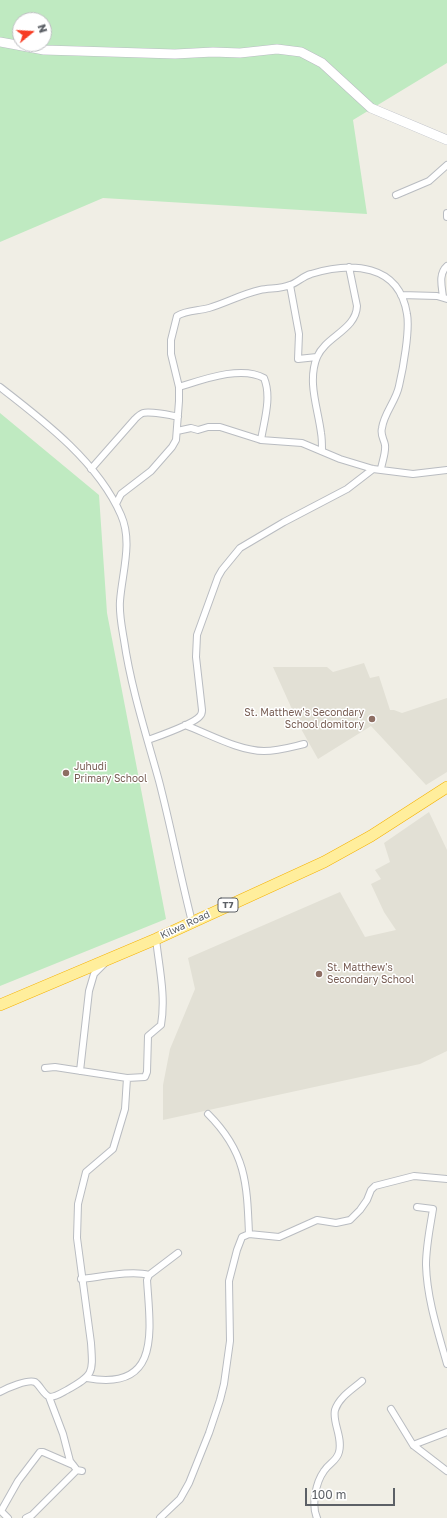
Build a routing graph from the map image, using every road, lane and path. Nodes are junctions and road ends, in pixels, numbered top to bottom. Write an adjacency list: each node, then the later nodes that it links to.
1 (0, 42): 2 (main road)
2 (447, 140)
3 (447, 165): 4 (street)
4 (396, 195)
5 (447, 213): 6 (street)
6 (447, 217)
7 (447, 266): 11 (street)
8 (349, 267): 9 (street); 10 (street); 12 (street)
9 (290, 285): 12 (street); 14 (street)
10 (401, 296): 11 (street); 21 (street)
11 (445, 298)
12 (317, 357): 18 (street)
13 (0, 387): 19 (street)
14 (179, 387): 15 (street); 17 (street)
15 (178, 417): 16 (street); 19 (street)
16 (177, 431): 17 (street); 23 (street)
17 (261, 440): 18 (street)
18 (322, 451): 20 (street)
19 (91, 469): 23 (street)
20 (373, 469): 21 (street); 24 (street)
21 (381, 469): 22 (street)
22 (447, 470)
23 (116, 504): 25 (street)
24 (185, 725): 25 (street); 26 (street)
25 (148, 740): 28 (street)
26 (304, 744)
27 (447, 787): 28 (highway, Kilwa Road / T7)
28 (192, 922): 29 (highway, Kilwa Road / T7)
29 (156, 939): 30 (highway, Kilwa Road / T7); 34 (street)
30 (111, 956): 31 (highway, Kilwa Road / T7); 33 (street)
31 (0, 1004)
32 (45, 1068): 33 (street)
33 (80, 1071): 34 (street)
34 (127, 1078): 41 (street)
35 (208, 1114): 38 (street)
36 (447, 1180): 38 (street)
37 (417, 1207): 42 (street)
38 (249, 1234): 55 (street)
39 (178, 1253): 40 (street)
40 (149, 1275): 41 (street); 43 (street)
41 (81, 1279): 43 (street)
42 (447, 1364)
43 (87, 1378): 46 (street)
44 (362, 1381): 56 (street)
45 (0, 1392): 46 (street)
46 (49, 1397): 50 (street)
47 (391, 1409): 49 (street)
48 (447, 1432): 49 (street)
49 (414, 1445): 51 (street)
50 (77, 1468): 52 (street); 54 (street)
51 (447, 1471)
52 (1, 1511): 53 (street)
53 (8, 1518)
54 (26, 1518)
55 (160, 1518)
56 (317, 1518)

